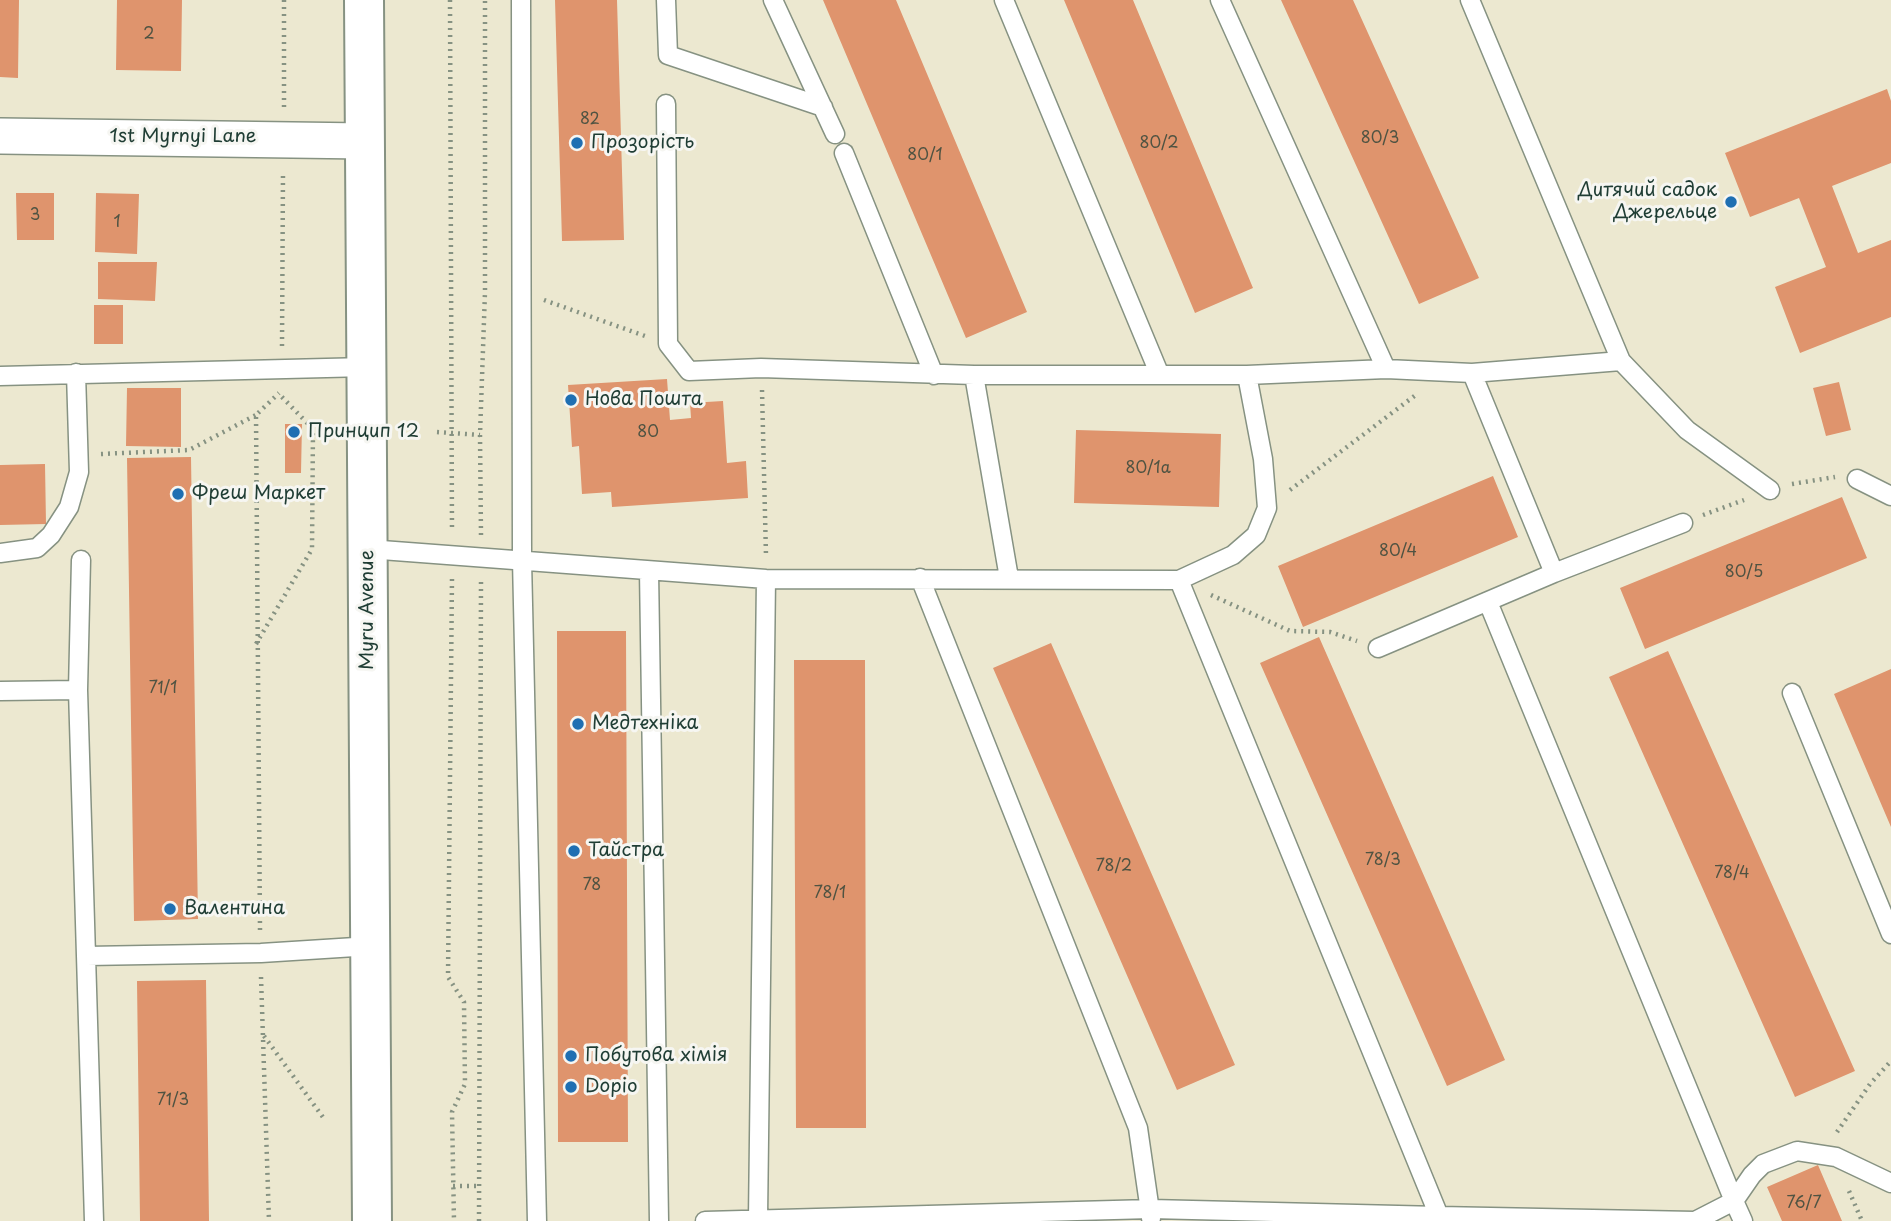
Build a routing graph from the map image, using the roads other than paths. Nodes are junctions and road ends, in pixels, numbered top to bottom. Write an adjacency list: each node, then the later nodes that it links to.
1 (364, 0): 12 (main road, Myru Avenue)
2 (522, 0): 31 (lane)
3 (666, 0): 9 (lane)
4 (773, 0): 9 (lane)
5 (1004, 0): 18 (lane)
6 (1220, 0): 16 (lane)
7 (1470, 0): 14 (lane)
8 (666, 104): 21 (lane)
9 (823, 107): 10 (lane)
10 (835, 134)
11 (0, 136): 12 (street, 1st Myrnyi Lane)
12 (365, 141): 15 (main road, Myru Avenue)
13 (844, 153): 21 (lane)
14 (1621, 361): 19 (lane); 25 (lane)
15 (367, 367): 17 (lane); 28 (main road, Myru Avenue)
16 (1386, 369): 19 (lane); 20 (lane)
17 (76, 373): 23 (lane); 29 (lane)
18 (1159, 373): 20 (lane); 22 (lane)
19 (1472, 373): 33 (lane)
20 (1247, 374): 37 (lane)
21 (934, 375): 22 (lane)
22 (974, 375): 35 (lane)
23 (0, 376)
24 (1857, 479): 26 (lane)
25 (1770, 489)
26 (1891, 496)
27 (1682, 523): 33 (lane)
28 (368, 549): 31 (lane); 44 (main road, Myru Avenue)
29 (0, 553)
30 (81, 560): 40 (lane)
31 (522, 560): 32 (lane); 53 (lane)
32 (649, 571): 36 (lane); 54 (lane)
33 (1554, 573): 38 (lane)
34 (920, 578): 35 (lane); 36 (lane); 48 (lane)
35 (1009, 578): 37 (lane)
36 (766, 579): 50 (lane)
37 (1179, 580): 49 (lane)
38 (1488, 602): 39 (lane); 47 (lane)
39 (1378, 648)
40 (78, 690): 41 (lane); 45 (lane)
41 (0, 691)
42 (1792, 693): 43 (lane)
43 (1891, 934)
44 (370, 946): 45 (lane); 52 (main road, Myru Avenue)
45 (87, 956): 51 (lane)
46 (1891, 1183): 47 (lane)
47 (1734, 1201): 49 (lane); 56 (lane)
48 (1151, 1215): 49 (lane); 50 (lane)
49 (1439, 1216)
50 (758, 1218): 55 (lane)
51 (94, 1221)
52 (372, 1221)
53 (537, 1221)
54 (659, 1221)
55 (705, 1221)
56 (1743, 1221)

